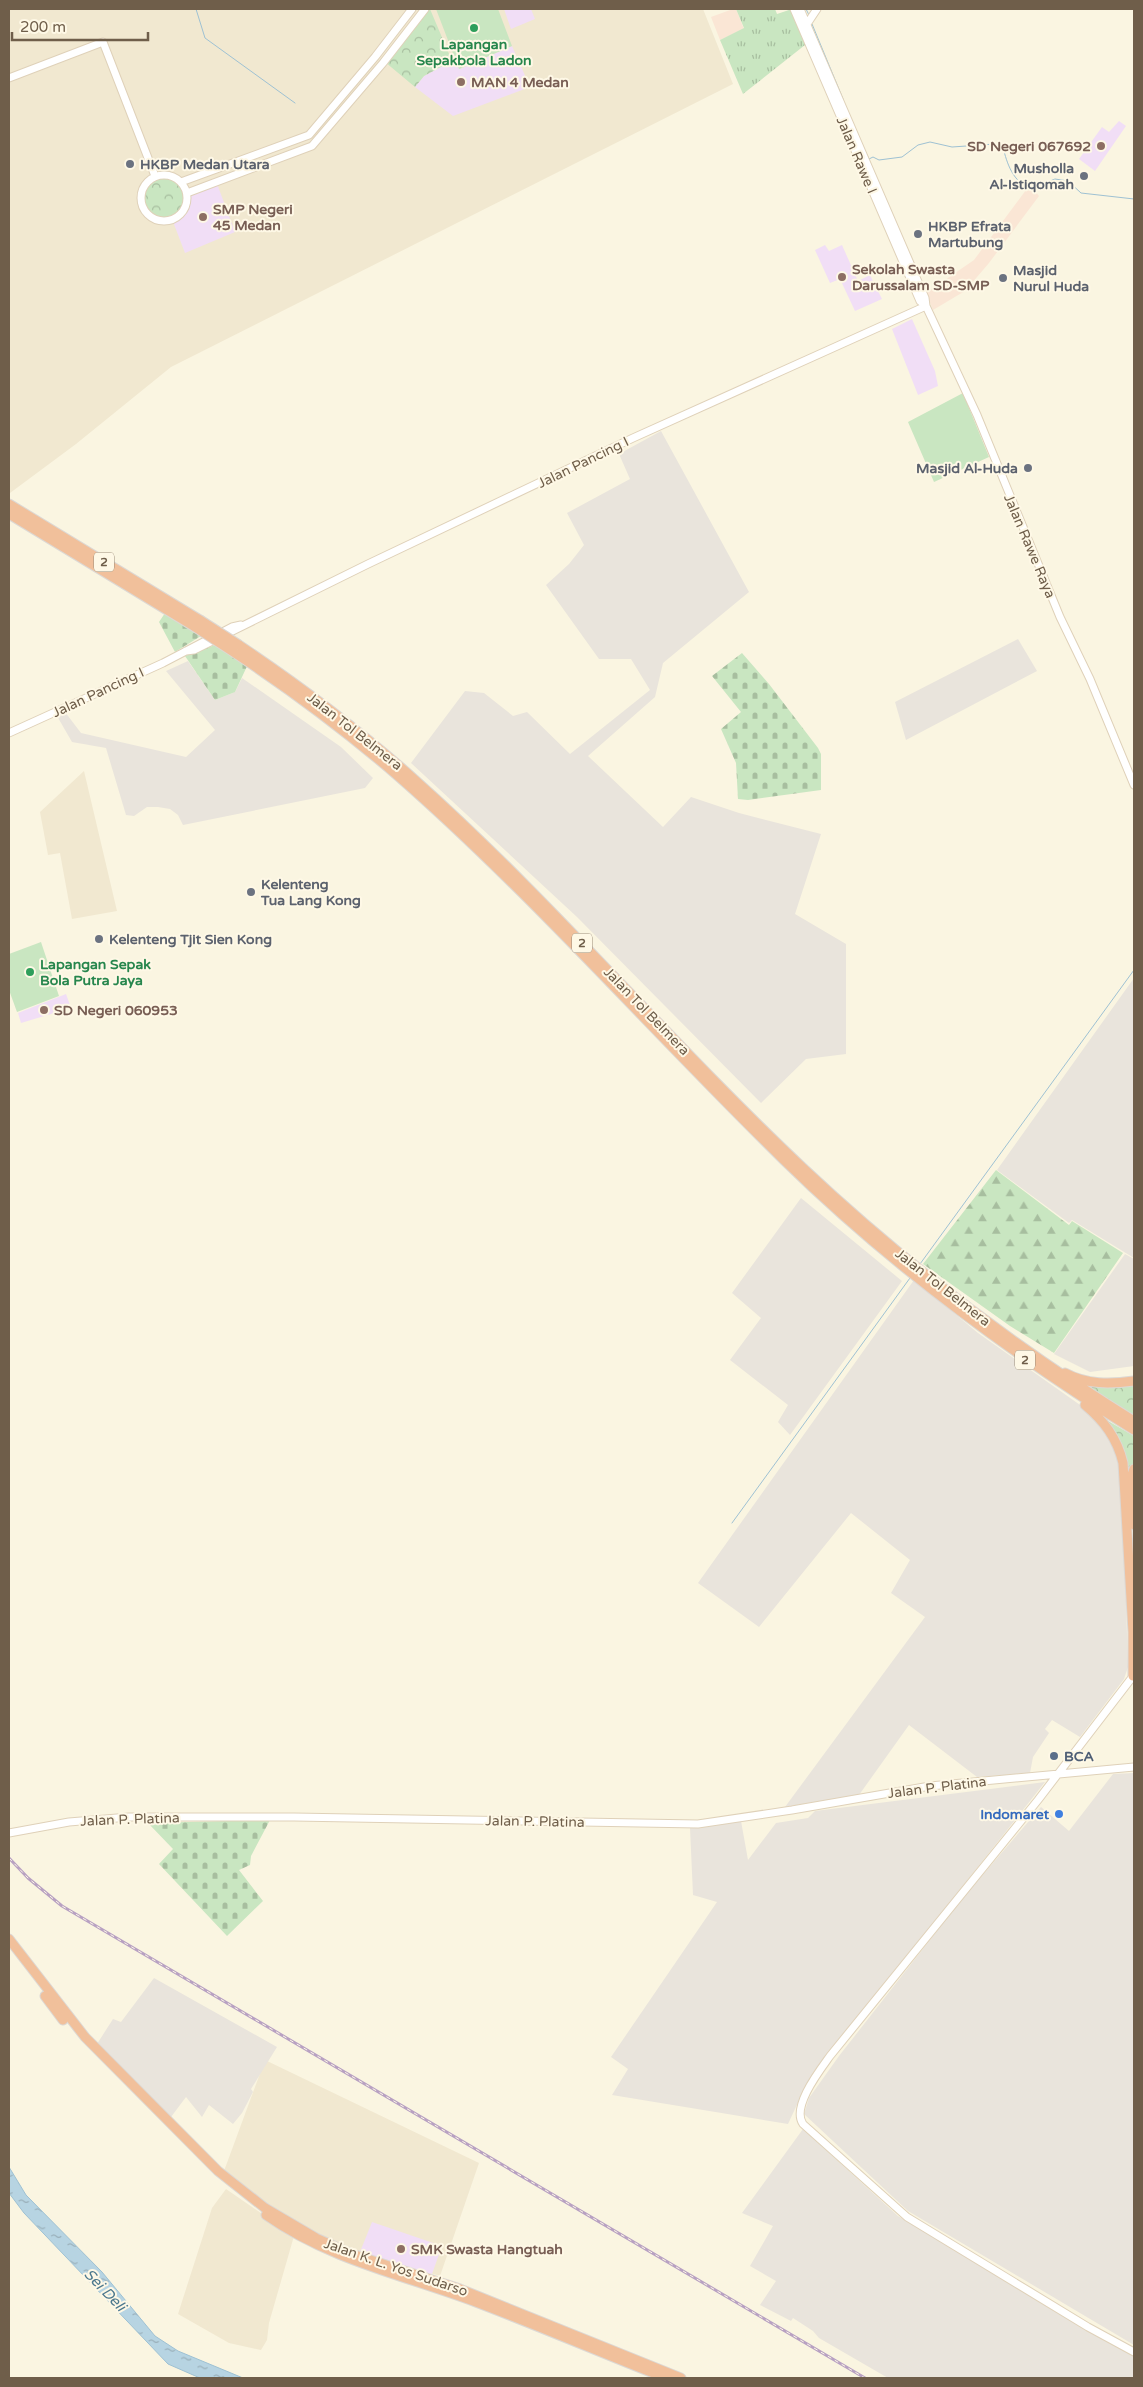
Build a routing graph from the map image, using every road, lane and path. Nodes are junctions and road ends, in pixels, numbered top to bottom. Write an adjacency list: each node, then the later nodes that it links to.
1 (412, 9): 9 (street)
2 (425, 9): 10 (street)
3 (794, 9): 6 (street, Jalan Rawe I)
4 (800, 9): 6 (street, Jalan Rawe I)
5 (818, 9): 6 (street)
6 (808, 23): 11 (street, Jalan Rawe I)
7 (9, 78): 8 (street)
8 (155, 176): 9 (street); 10 (street)
9 (181, 182): 10 (street)
10 (187, 193)
11 (926, 306): 15 (street, Jalan Pancing I); 16 (street, Jalan Rawe Raya)
12 (9, 504): 14 (highway, Jalan Tol Belmera / 2)
13 (9, 514): 14 (highway, Jalan Tol Belmera / 2)
14 (197, 623): 17 (highway, Jalan Tol Belmera / 2, bridge)
15 (9, 733)
16 (1134, 785)
17 (925, 1279): 18 (highway, Jalan Tol Belmera / 2); 20 (highway, Jalan Tol Belmera / 2)
18 (1037, 1357): 19 (highway); 21 (highway, Jalan Tol Belmera / 2)
19 (1134, 1381)
20 (1058, 1383): 22 (highway, Jalan Tol Belmera / 2); 25 (highway)
21 (1134, 1421)
22 (1134, 1430)
23 (1134, 1469): 24 (highway)
24 (1134, 1525)
25 (1134, 1675): 27 (street)
26 (1134, 1766): 27 (street, Jalan P. Platina)
27 (1058, 1775): 28 (street, Jalan P. Platina); 31 (street)
28 (9, 1833)
29 (9, 1939): 33 (highway, Jalan K. L. Yos Sudarso)
30 (9, 1948): 32 (highway, Jalan K. L. Yos Sudarso)
31 (1134, 2352)
32 (666, 2378)
33 (681, 2378)

